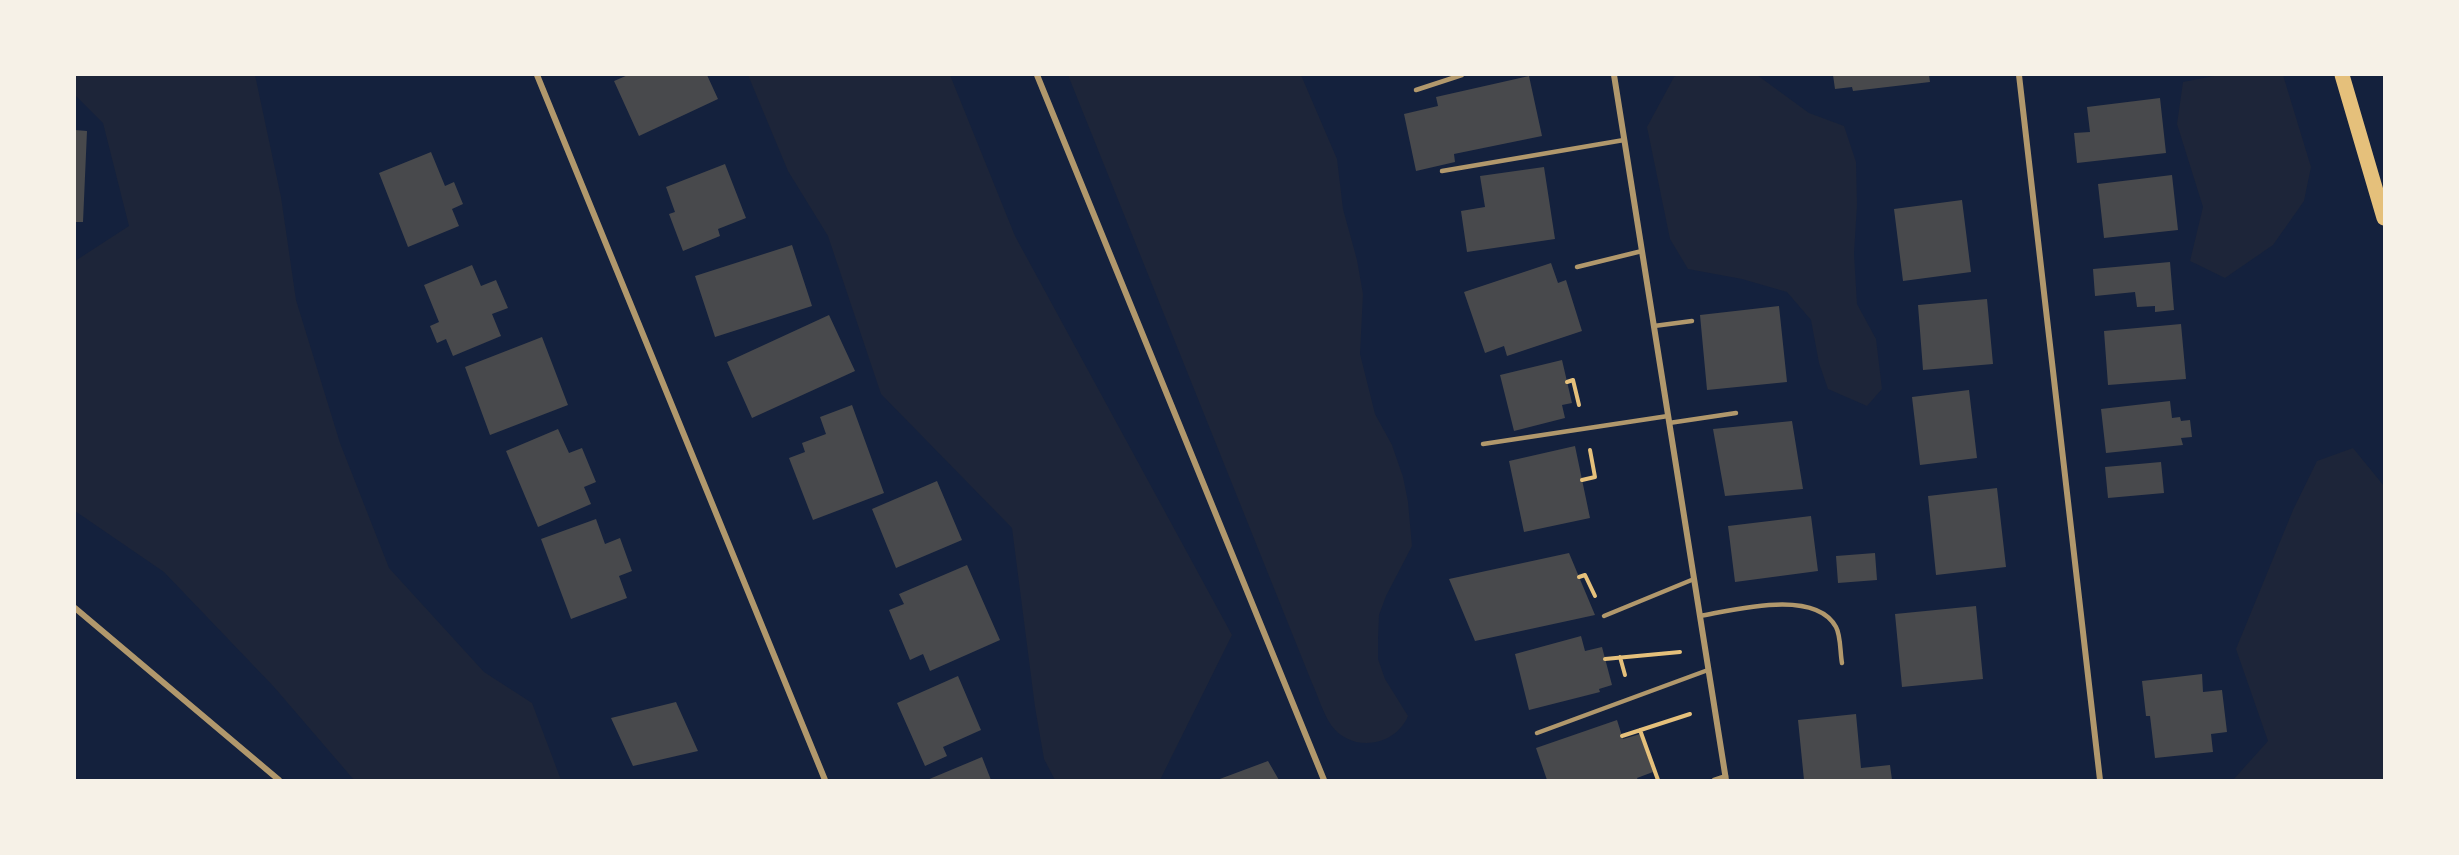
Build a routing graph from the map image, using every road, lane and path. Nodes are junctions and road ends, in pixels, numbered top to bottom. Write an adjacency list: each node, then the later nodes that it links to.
1 (537, 75): 36 (street)
2 (1037, 75): 37 (street)
3 (1462, 75): 7 (lane)
4 (1614, 75): 8 (street)
5 (2019, 75): 40 (street)
6 (2342, 75): 10 (main road)
7 (1416, 90)
8 (1624, 140): 9 (lane); 11 (street)
9 (1442, 171)
10 (2384, 218)
11 (1642, 251): 12 (lane); 14 (street)
12 (1577, 267)
13 (1692, 321): 14 (lane)
14 (1654, 326): 16 (street)
15 (1736, 413): 16 (lane)
16 (1668, 420): 17 (lane); 22 (street)
17 (1483, 444)
18 (1596, 477): 19 (path)
19 (1582, 480)
20 (1585, 575): 21 (path)
21 (1579, 577)
22 (1694, 579): 24 (lane); 25 (street)
23 (75, 608): 35 (street)
24 (1604, 616)
25 (1700, 616): 26 (street); 28 (lane)
26 (1705, 650): 27 (path); 29 (street)
27 (1605, 659)
28 (1842, 663)
29 (1708, 670): 30 (street); 32 (lane)
30 (1714, 707): 31 (path); 34 (street)
31 (1640, 730): 33 (path); 38 (path)
32 (1536, 733)
33 (1622, 736)
34 (1726, 778): 39 (lane)
35 (279, 780)
36 (825, 780)
37 (1323, 780)
38 (1658, 780)
39 (1713, 780)
40 (2100, 780)

